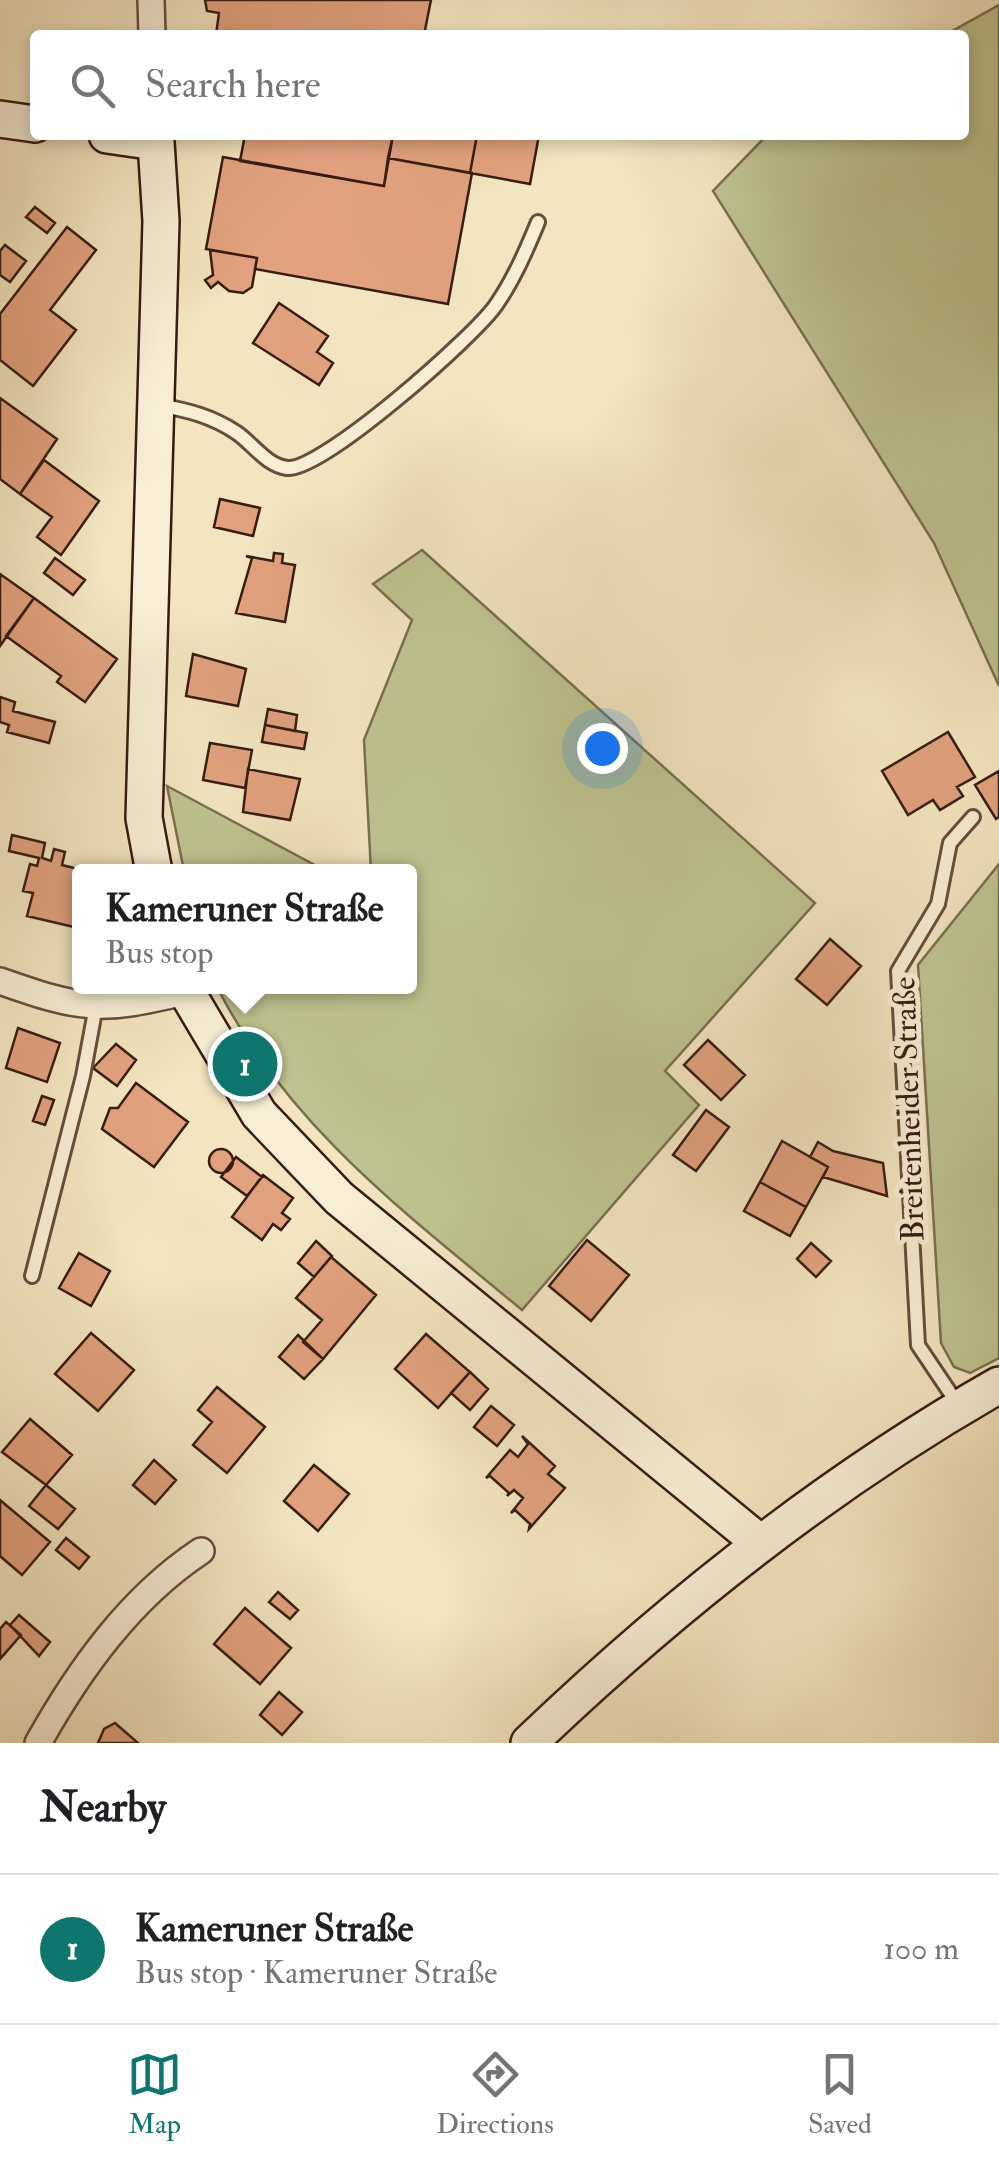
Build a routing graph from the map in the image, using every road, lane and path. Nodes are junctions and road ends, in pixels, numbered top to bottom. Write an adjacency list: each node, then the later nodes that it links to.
1 (151, 0): 2 (street)
2 (152, 30)
3 (0, 119): 4 (street)
4 (30, 123)
5 (156, 140): 7 (street)
6 (538, 222): 7 (lane)
7 (156, 404): 9 (street)
8 (972, 817): 16 (lane, Breitenheider Straße)
9 (153, 864)
10 (0, 981): 13 (street)
11 (167, 994): 13 (street)
12 (187, 994): 17 (street)
13 (96, 1006): 14 (lane)
14 (32, 1276)
15 (999, 1385): 16 (street)
16 (960, 1407): 17 (street)
17 (759, 1542): 20 (street)
18 (201, 1552): 19 (street)
19 (38, 1743)
20 (530, 1743)

